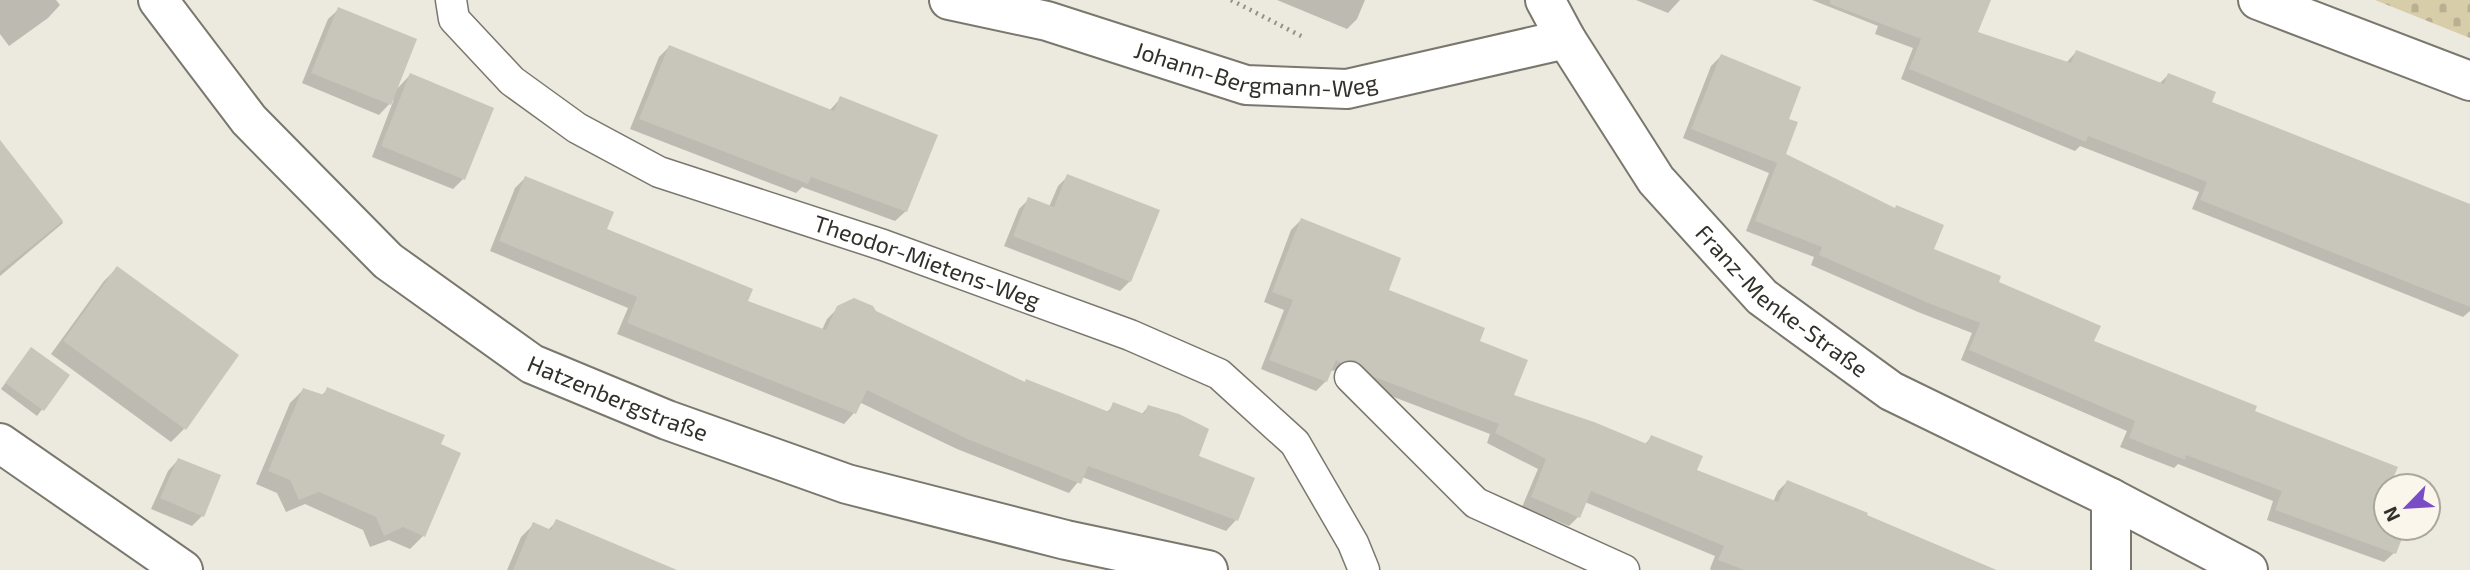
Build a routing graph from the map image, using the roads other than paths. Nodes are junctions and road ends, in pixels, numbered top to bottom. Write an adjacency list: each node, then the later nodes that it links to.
1 (158, 0): 12 (street, Hatzenbergstraße)
2 (451, 0): 13 (lane, Theodor-Mietens-Weg)
3 (949, 0): 6 (street, Johann-Bergmann-Weg)
4 (1545, 0): 6 (street, Franz-Menke-Straße)
5 (2258, 0): 7 (street)
6 (1566, 39): 10 (street, Franz-Menke-Straße)
7 (2470, 81)
8 (1350, 377): 14 (lane)
9 (0, 443): 11 (street)
10 (2111, 498): 15 (street); 16 (street, Franz-Menke-Straße)
11 (183, 570)
12 (1208, 570)
13 (1364, 570)
14 (1624, 570)
15 (2111, 570)
16 (2248, 570)

